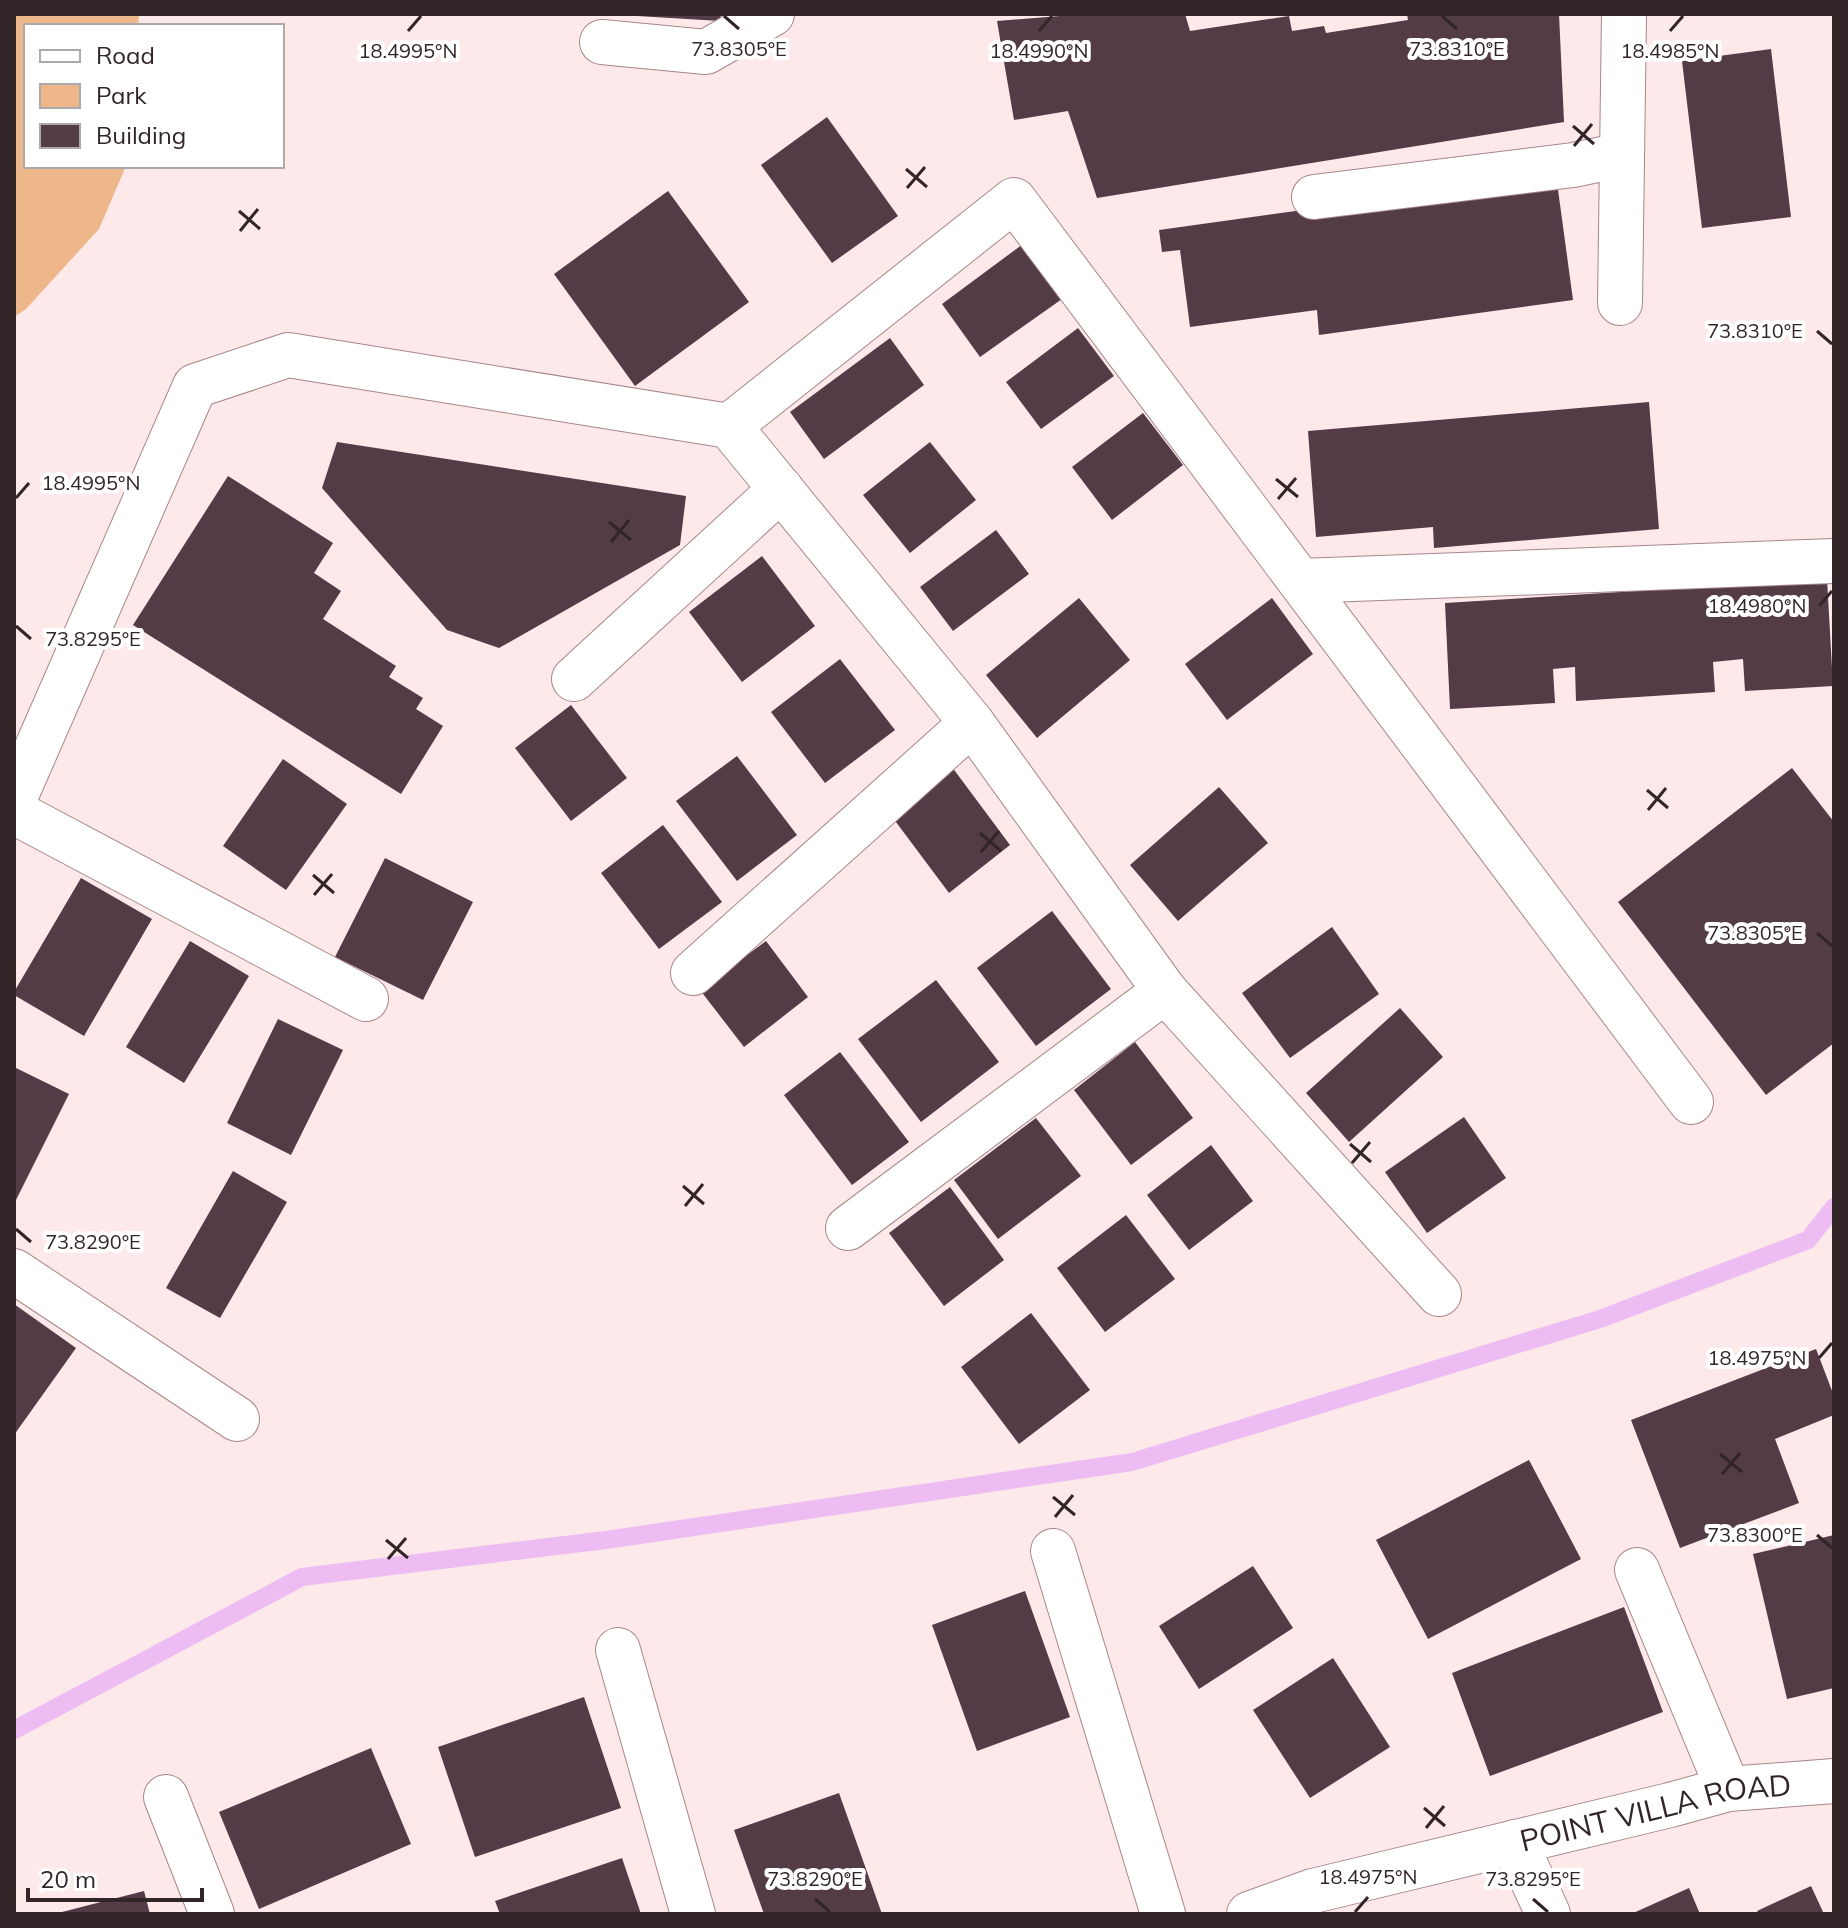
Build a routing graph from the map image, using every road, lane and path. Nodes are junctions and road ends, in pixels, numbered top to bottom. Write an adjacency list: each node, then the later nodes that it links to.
1 (772, 14): 3 (street)
2 (1624, 14): 4 (street)
3 (602, 42)
4 (1622, 155): 5 (street); 6 (street)
5 (1314, 197)
6 (1620, 303)
7 (729, 426): 8 (street); 10 (street); 13 (street)
8 (781, 489): 11 (street); 12 (street)
9 (1834, 561): 10 (street)
10 (1300, 581): 18 (street)
11 (574, 679)
12 (972, 723): 15 (street); 16 (street)
13 (14, 800)
14 (14, 812): 17 (street)
15 (693, 973)
16 (1165, 991): 19 (street); 21 (street)
17 (366, 999)
18 (1691, 1102)
19 (848, 1228)
20 (14, 1271): 22 (street)
21 (1439, 1294)
22 (237, 1419)
23 (1053, 1551): 32 (street)
24 (1637, 1570): 27 (street)
25 (618, 1650): 31 (street)
26 (1834, 1781): 27 (street, POINT VILLA ROAD)
27 (1728, 1789): 29 (street, POINT VILLA ROAD)
28 (166, 1797): 30 (street)
29 (1515, 1842): 33 (street, POINT VILLA ROAD); 34 (street)
30 (212, 1914)
31 (693, 1914)
32 (1163, 1914)
33 (1249, 1914)
34 (1548, 1914)

